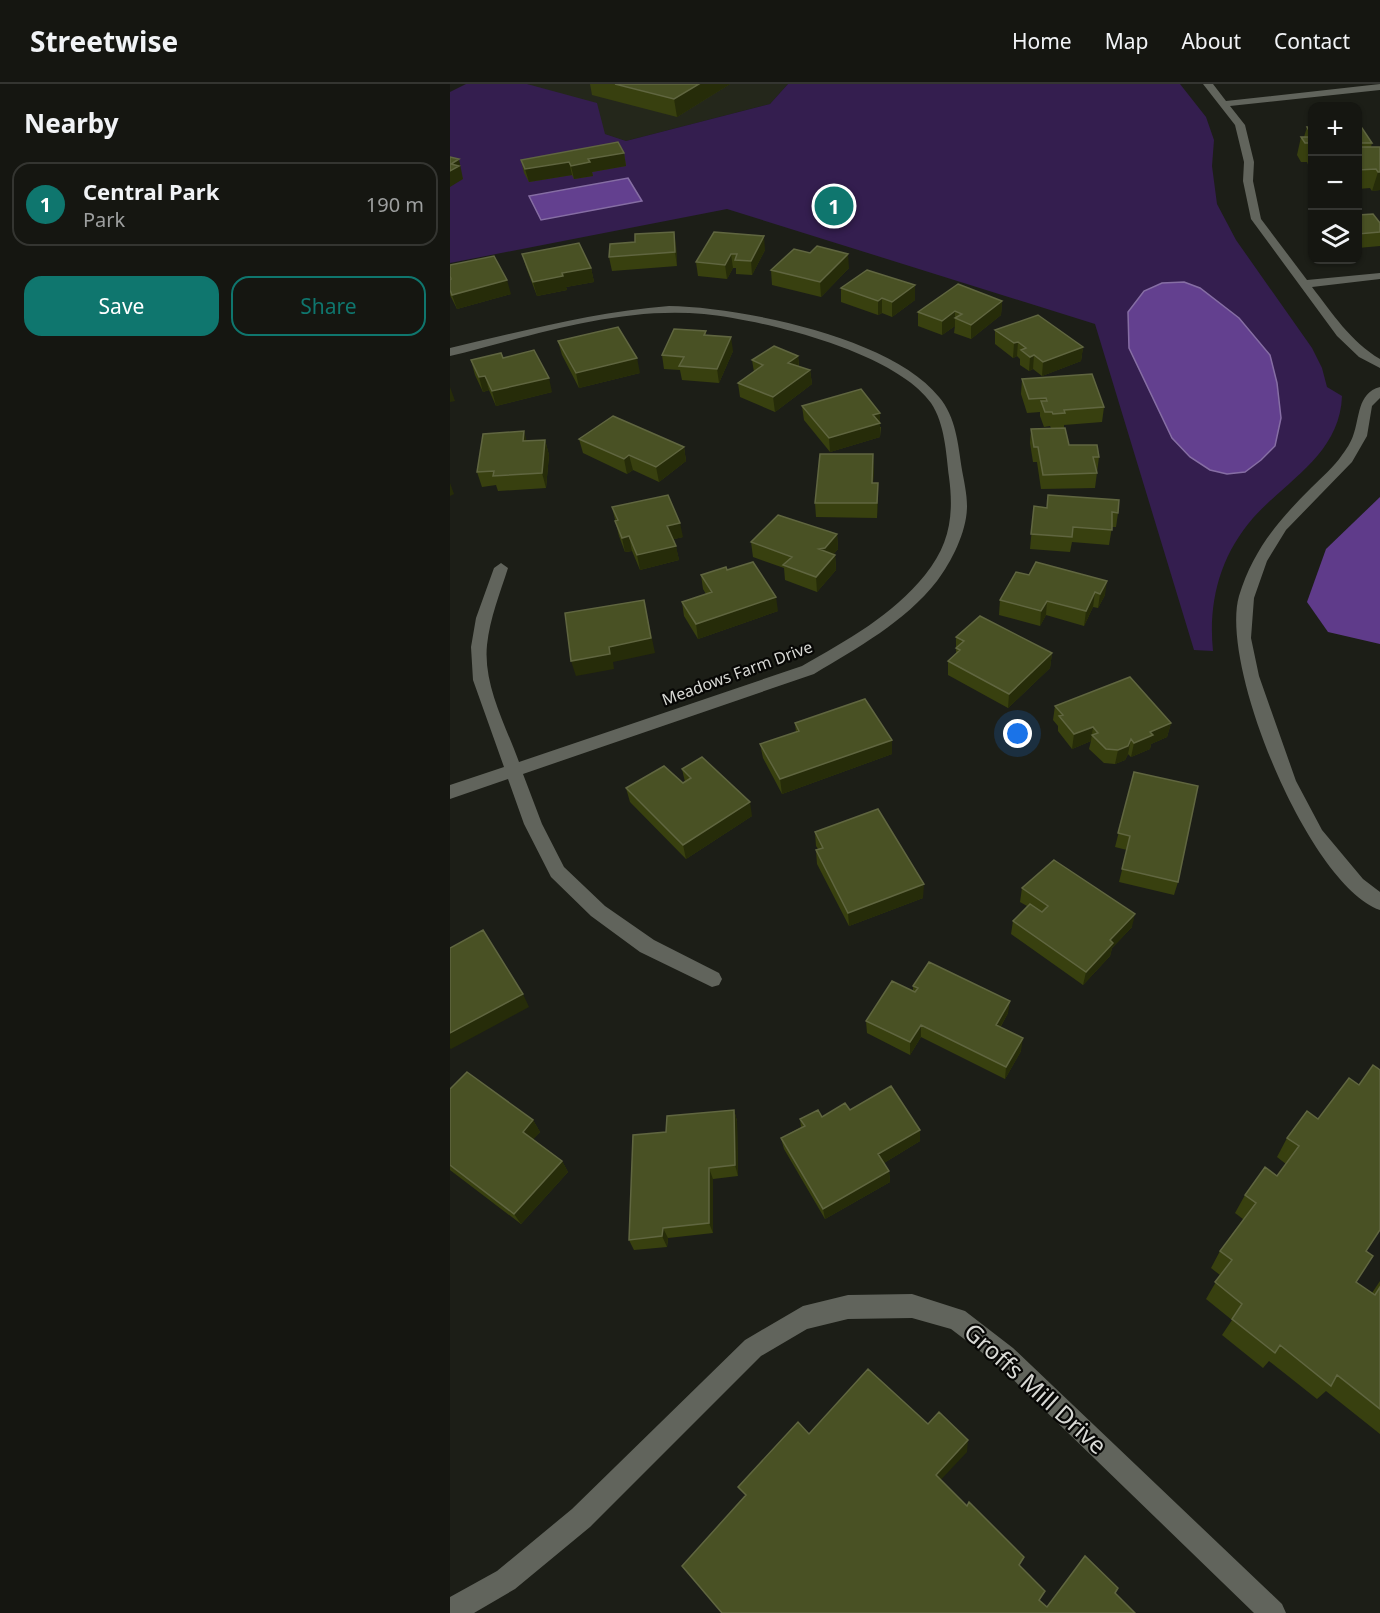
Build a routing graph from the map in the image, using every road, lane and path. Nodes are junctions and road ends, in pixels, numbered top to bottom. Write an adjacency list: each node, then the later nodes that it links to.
1 (1208, 84): 3 (street)
2 (1380, 87): 3 (street)
3 (1225, 104): 5 (street)
4 (1380, 276): 5 (street)
5 (1304, 284): 7 (street)
6 (450, 351): 10 (street, Meadows Farm Drive)
7 (1380, 363)
8 (1380, 391): 12 (street)
9 (501, 568): 10 (street)
10 (515, 771): 11 (street, Meadows Farm Drive); 13 (street)
11 (450, 792)
12 (1380, 902)
13 (711, 979)
14 (450, 1612): 15 (street, Groffs Mill Drive)
15 (1273, 1613)

